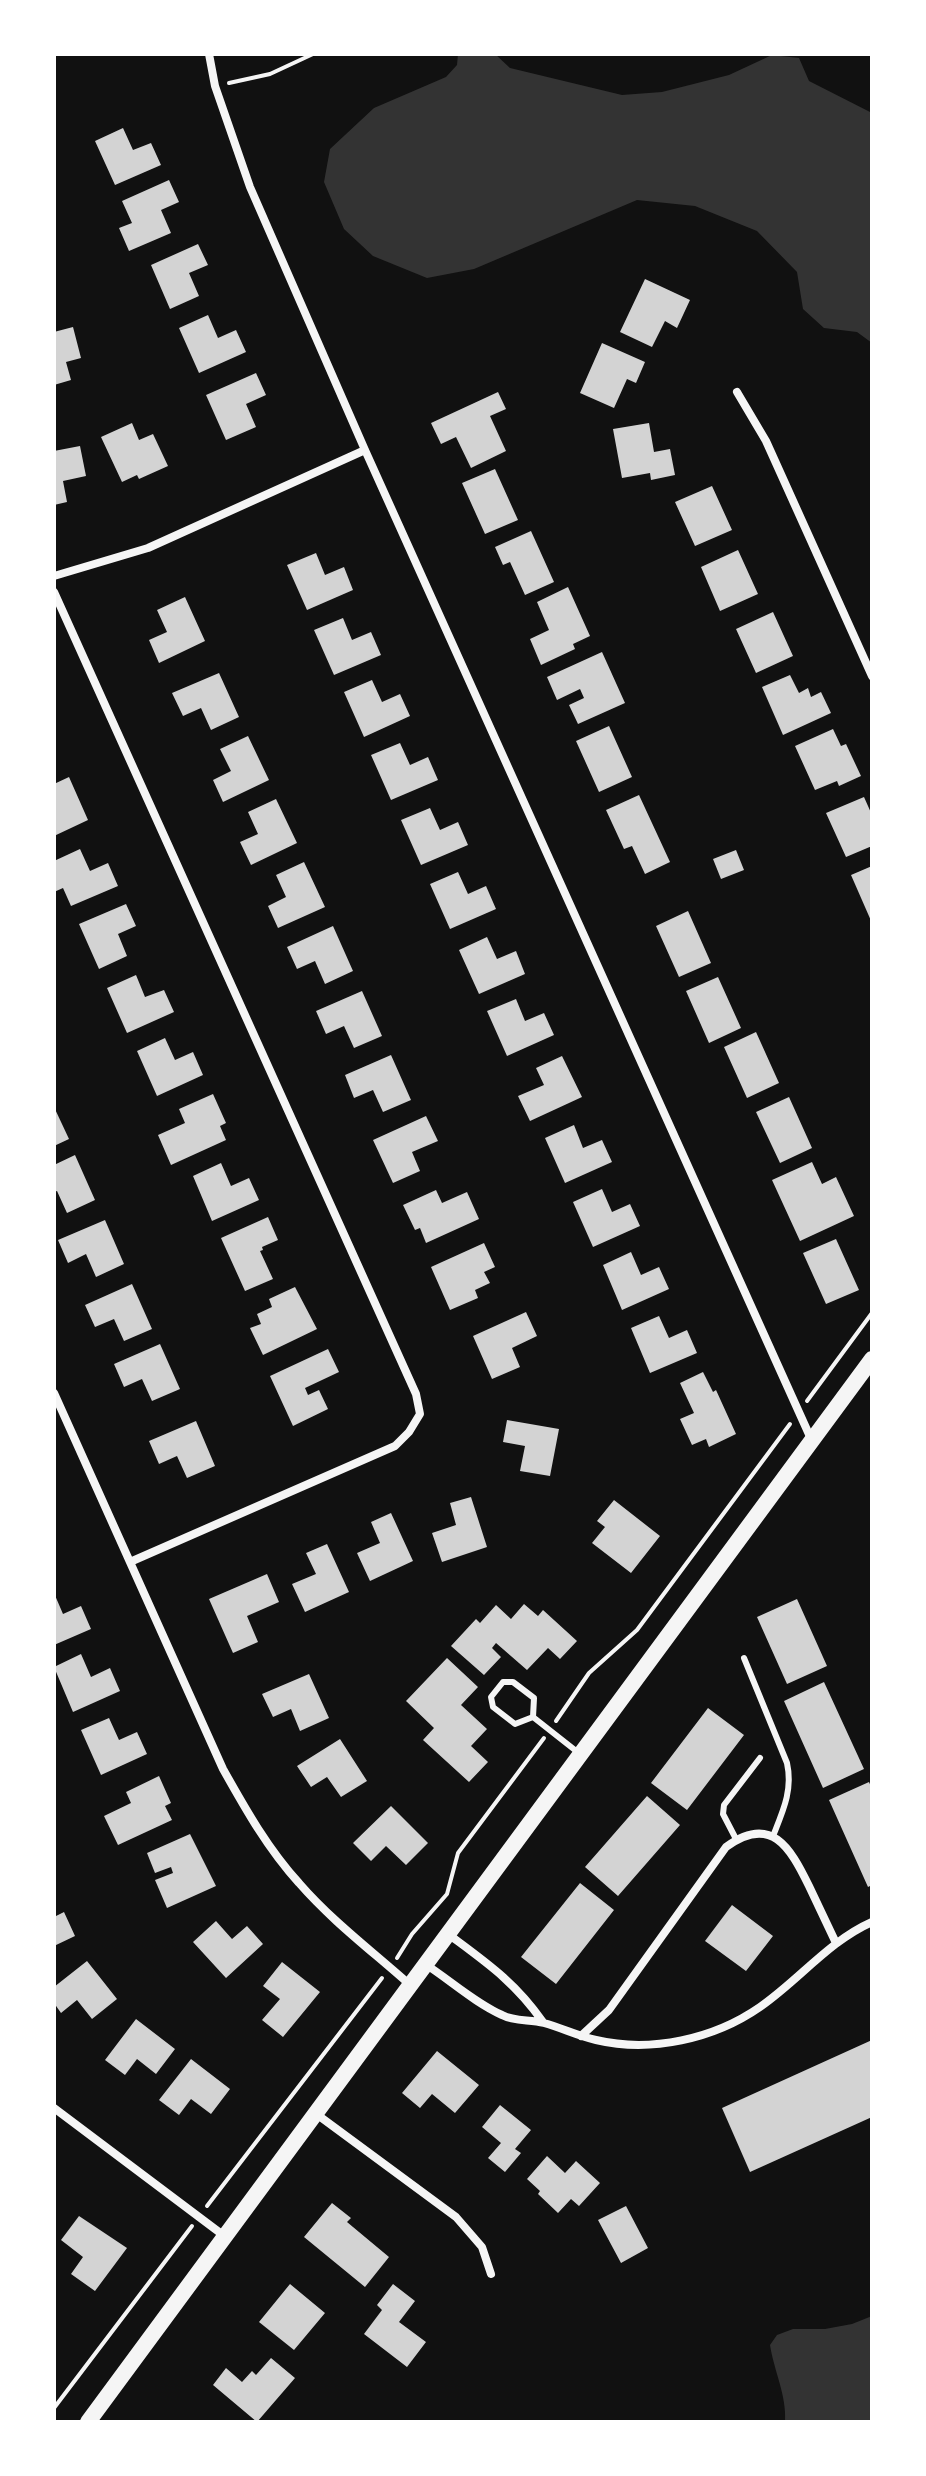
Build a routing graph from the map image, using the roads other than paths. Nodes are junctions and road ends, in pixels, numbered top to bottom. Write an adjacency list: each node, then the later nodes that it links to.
1 (209, 54): 3 (street)
2 (737, 392): 6 (street)
3 (365, 450): 4 (street); 9 (street)
4 (54, 576)
5 (54, 592): 10 (street)
6 (872, 676)
7 (872, 1359): 9 (main road)
8 (54, 1393): 10 (street)
9 (812, 1441): 13 (main road)
10 (130, 1562): 21 (street)
11 (744, 1658): 15 (lane)
12 (533, 1717): 12 (lane); 13 (lane)
13 (580, 1754): 18 (main road)
14 (760, 1758): 16 (lane)
15 (773, 1836): 16 (street); 19 (street)
16 (736, 1839): 23 (street)
17 (872, 1922): 19 (street)
18 (447, 1933): 20 (main road); 22 (street)
19 (836, 1943): 23 (street)
20 (425, 1963): 21 (main road); 22 (street)
21 (409, 1984): 25 (main road)
22 (543, 2022): 23 (street)
23 (581, 2036)
24 (54, 2108): 26 (street)
25 (314, 2112): 26 (main road); 27 (street)
26 (223, 2235): 28 (main road)
27 (491, 2274)
28 (88, 2422)

